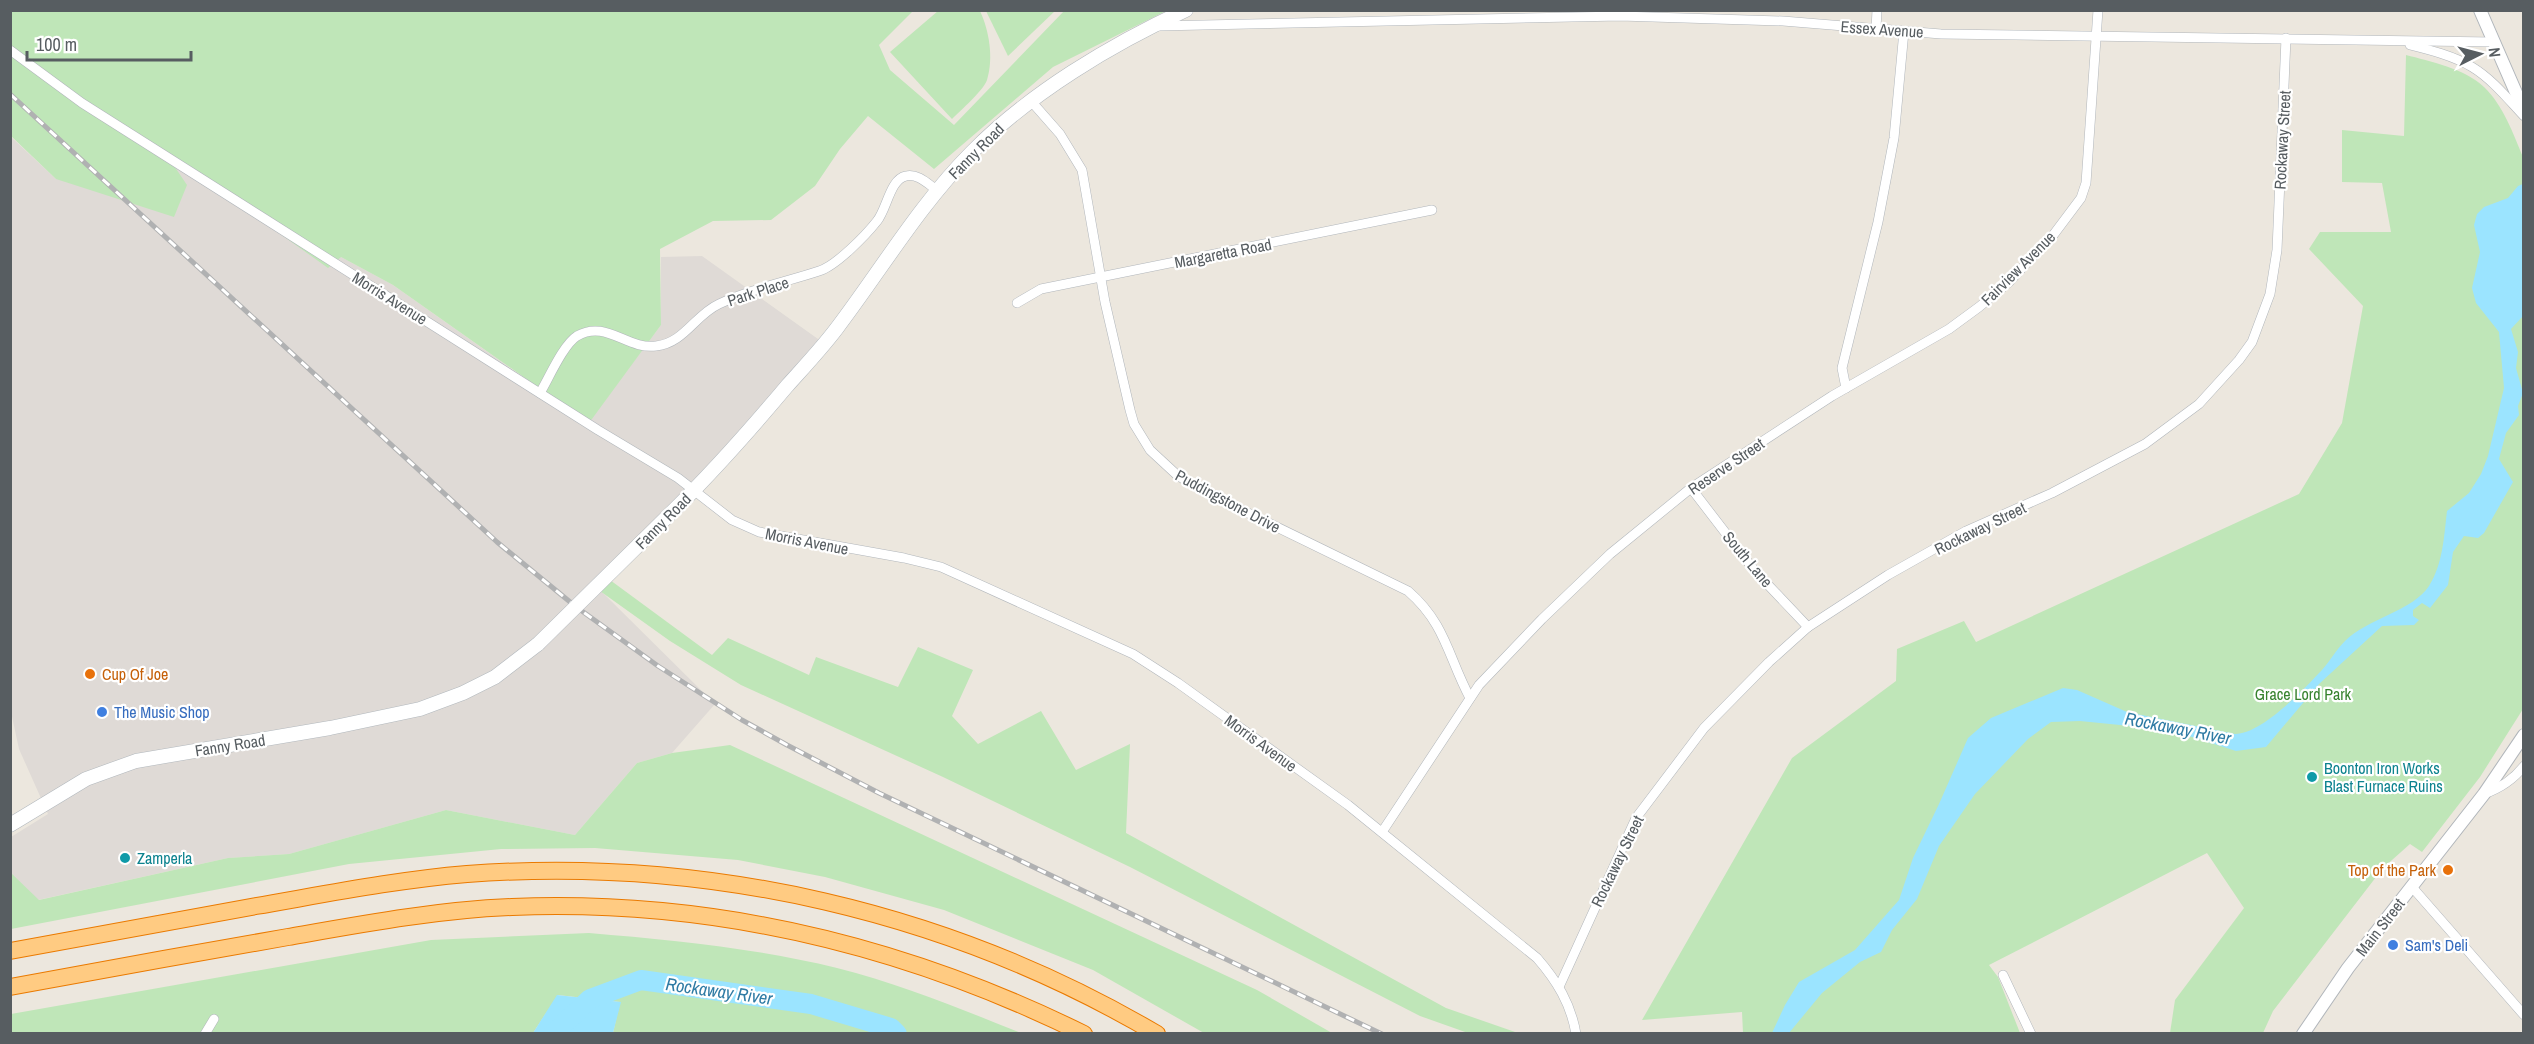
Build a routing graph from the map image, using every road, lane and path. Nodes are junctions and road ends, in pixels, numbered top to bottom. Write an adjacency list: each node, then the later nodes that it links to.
1 (1186, 10): 6 (main road, Fanny Road)
2 (1877, 10): 7 (street)
3 (2098, 10): 9 (street, Fairview Avenue)
4 (2480, 10): 12 (street)
5 (1668, 14): 6 (street, Essex Avenue); 7 (street, Essex Avenue)
6 (1155, 26): 14 (main road, Fanny Road)
7 (1876, 29): 8 (street, Essex Avenue)
8 (1904, 31): 9 (street, Essex Avenue); 21 (street)
9 (2096, 36): 10 (street, Essex Avenue); 21 (street, Fairview Avenue)
10 (2286, 38): 11 (street, Essex Avenue); 25 (street, Rockaway Street)
11 (2393, 41): 12 (street, Essex Avenue); 16 (street, Essex Avenue)
12 (2493, 42): 15 (street)
13 (10, 50): 22 (street, Morris Avenue)
14 (1031, 101): 17 (main road, Fanny Road); 19 (street, Puddingstone Drive)
15 (2523, 111)
16 (2523, 116)
17 (938, 191): 22 (street, Park Place); 24 (main road, Fanny Road)
18 (1432, 210): 19 (street, Margaretta Road)
19 (1101, 277): 20 (street, Margaretta Road); 26 (street, Puddingstone Drive)
20 (1017, 303)
21 (1846, 388): 23 (street, Reserve Street)
22 (540, 393): 24 (street, Morris Avenue)
23 (1691, 488): 25 (street, South Lane); 26 (street, Reserve Street)
24 (694, 490): 30 (main road, Fanny Road, bridge); 31 (street, Morris Avenue)
25 (1808, 627): 36 (street, Rockaway Street)
26 (1470, 698): 31 (street, Reserve Street)
27 (2523, 735): 29 (street, Main Street)
28 (2523, 766): 29 (street)
29 (2484, 794): 32 (street, Main Street)
30 (10, 825)
31 (1382, 832): 36 (street, Morris Avenue)
32 (2412, 887): 37 (street); 44 (street, Main Street)
33 (10, 951): 41 (highway)
34 (2002, 975): 43 (street)
35 (10, 987): 40 (highway)
36 (1559, 987): 42 (street, Morris Avenue)
37 (2523, 1015)
38 (214, 1019): 39 (street)
39 (205, 1034)
40 (1084, 1034)
41 (1157, 1034)
42 (1576, 1034)
43 (2031, 1034)
44 (2303, 1034)

